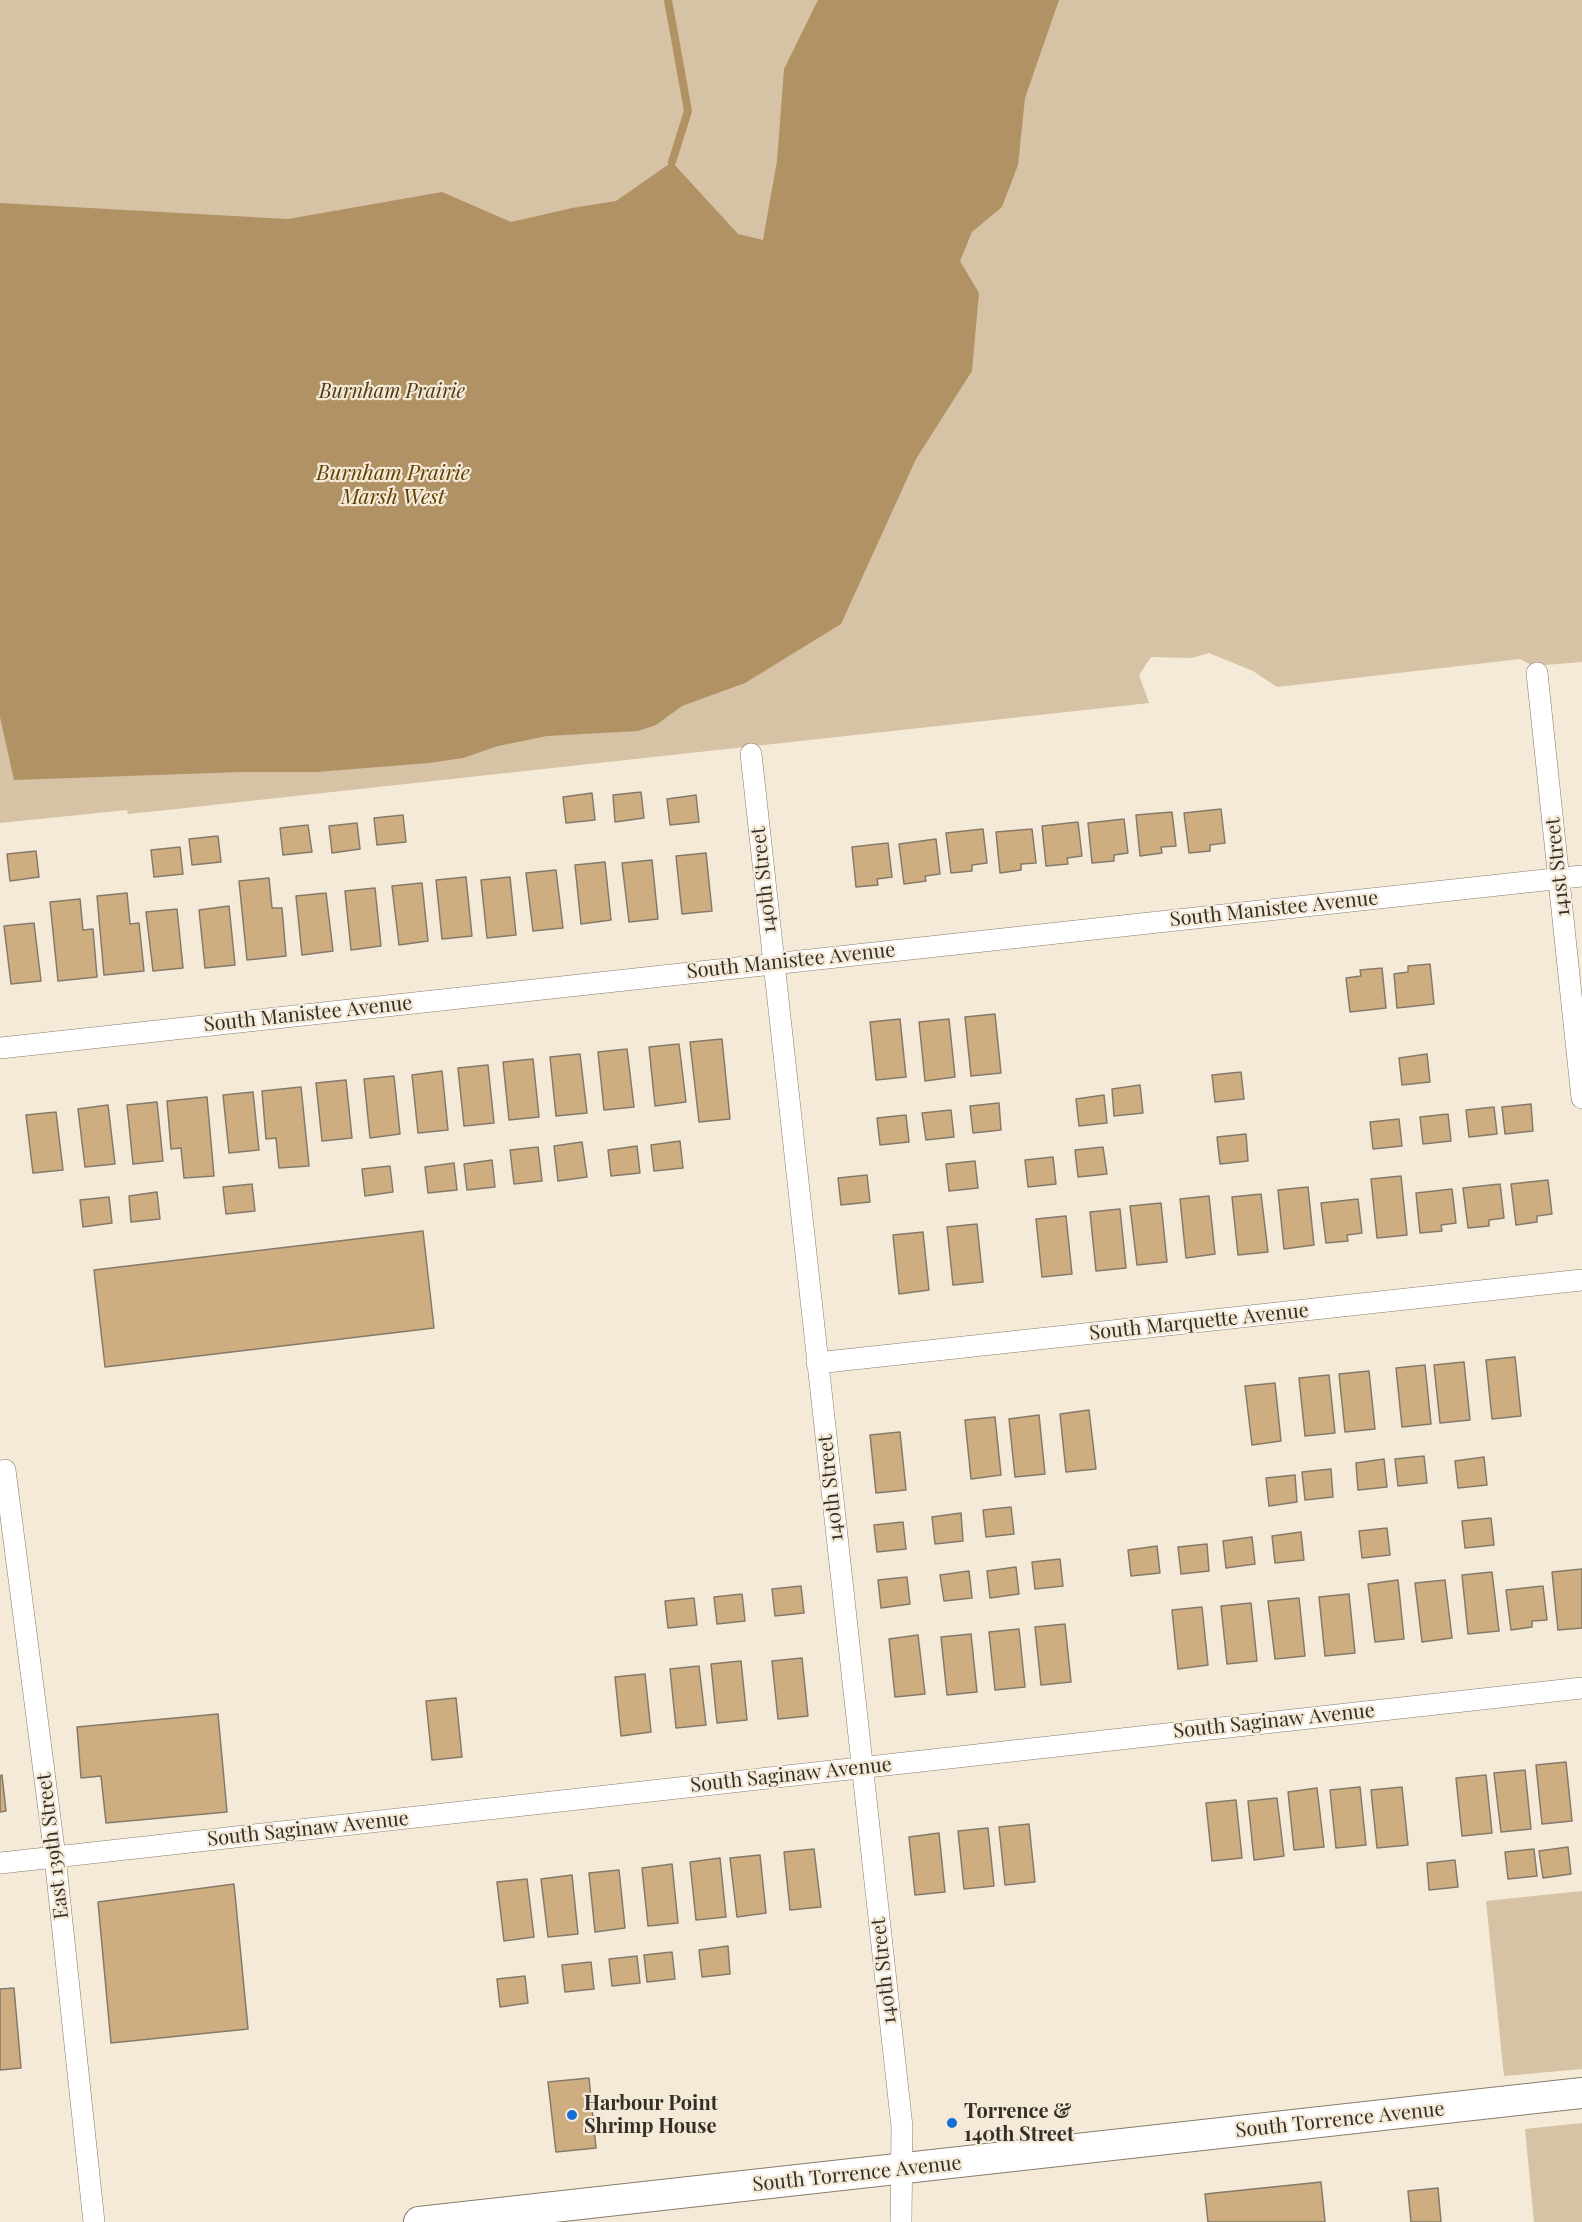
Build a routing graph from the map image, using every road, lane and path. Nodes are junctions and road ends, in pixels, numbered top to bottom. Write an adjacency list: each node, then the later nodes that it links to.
1 (1537, 673): 4 (street, 141st Street)
2 (751, 754): 5 (street, 140th Street)
3 (1582, 876): 4 (street, South Manistee Avenue)
4 (1559, 878): 5 (street, South Manistee Avenue); 7 (street, 141st Street)
5 (773, 963): 6 (street, South Manistee Avenue); 9 (street, 140th Street)
6 (0, 1048)
7 (1582, 1098)
8 (1582, 1280): 9 (street, South Marquette Avenue)
9 (817, 1364): 12 (street, 140th Street)
10 (5, 1470): 13 (street, East 139th Street)
11 (1582, 1688): 12 (street, South Saginaw Avenue)
12 (861, 1767): 13 (street, South Saginaw Avenue); 16 (street, 140th Street)
13 (55, 1857): 14 (street, South Saginaw Avenue); 17 (street, East 139th Street)
14 (0, 1863)
15 (1582, 2093): 16 (main road, South Torrence Avenue)
16 (901, 2169): 18 (main road, South Torrence Avenue); 19 (street, 140th Street)
17 (94, 2222)
18 (419, 2222)
19 (901, 2222)

